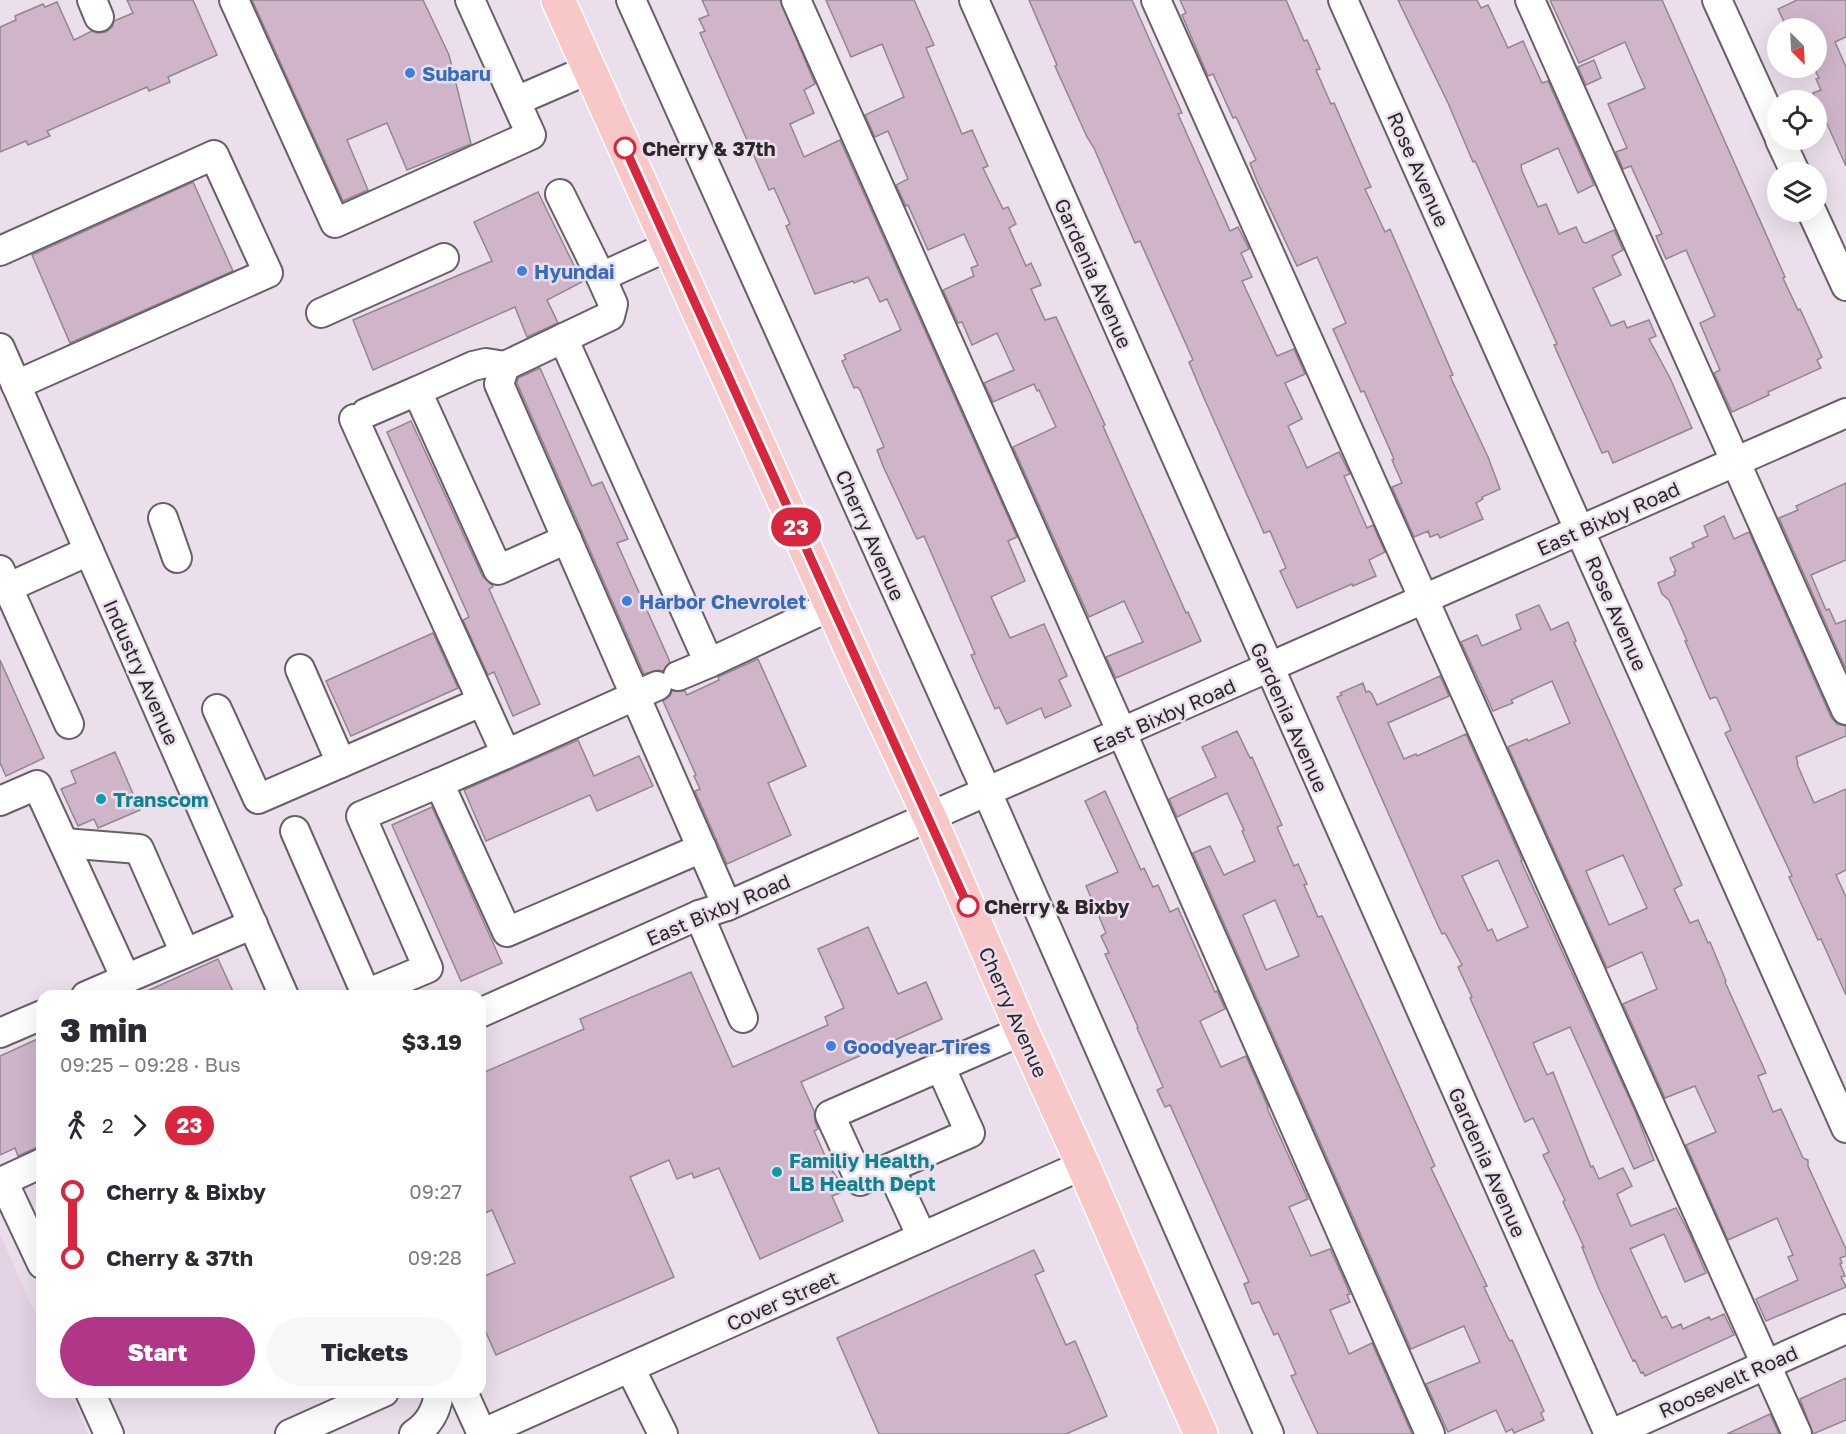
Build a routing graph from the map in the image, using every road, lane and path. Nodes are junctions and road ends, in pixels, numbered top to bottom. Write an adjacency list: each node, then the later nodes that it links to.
1 (234, 0): 12 (street)
2 (470, 0): 12 (street)
3 (558, 0): 11 (main road, Cherry Avenue)
4 (631, 0): 49 (street, Cherry Avenue)
5 (796, 0): 45 (street)
6 (974, 0): 39 (street, Gardenia Avenue)
7 (1156, 0): 35 (street)
8 (1343, 0): 30 (street, Rose Avenue)
9 (1530, 0): 28 (street)
10 (1717, 0): 13 (street)
11 (590, 69): 12 (street); 16 (main road, Cherry Avenue)
12 (516, 101)
13 (1767, 110)
14 (560, 194): 19 (street)
15 (1817, 222): 20 (street)
16 (669, 246): 19 (street); 36 (main road, Cherry Avenue)
17 (0, 251): 25 (street)
18 (444, 258): 21 (street)
19 (601, 277): 22 (street)
20 (1846, 286)
21 (321, 313)
22 (563, 338): 24 (street); 37 (street)
23 (0, 348): 25 (street, Industry Avenue)
24 (504, 366): 26 (street); 31 (street)
25 (16, 386): 32 (street, Industry Avenue)
26 (417, 391): 31 (street); 41 (street)
27 (1846, 413): 28 (street, East Bixby Road)
28 (1736, 462): 30 (street, East Bixby Road); 43 (street)
29 (163, 518): 33 (street)
30 (1581, 530): 35 (street, East Bixby Road); 70 (street, Rose Avenue)
31 (567, 539): 40 (street)
32 (89, 551): 34 (street); 57 (street, Industry Avenue)
33 (177, 558)
34 (3, 583): 44 (street)
35 (1423, 600): 39 (street, East Bixby Road); 77 (street)
36 (831, 606): 37 (street); 51 (main road, Cherry Avenue)
37 (709, 663): 40 (street)
38 (300, 669): 47 (street)
39 (1269, 669): 45 (street, East Bixby Road); 91 (street, Gardenia Avenue)
40 (657, 686): 46 (street); 54 (street)
41 (481, 702): 46 (street); 47 (street)
42 (217, 709): 47 (street)
43 (1846, 710)
44 (69, 724)
45 (1122, 733): 49 (street, East Bixby Road); 90 (street)
46 (506, 754): 48 (street)
47 (341, 763)
48 (439, 783): 54 (street); 63 (street)
49 (987, 792): 51 (street, East Bixby Road); 89 (street, Cherry Avenue)
50 (0, 801): 53 (street)
51 (930, 818): 55 (street, East Bixby Road); 67 (main road, Cherry Avenue)
52 (295, 831): 62 (street)
53 (64, 843): 58 (street); 59 (street)
54 (702, 848): 55 (street)
55 (727, 906): 56 (street, East Bixby Road)
56 (699, 915): 64 (street, East Bixby Road); 66 (street)
57 (253, 924): 58 (street); 61 (street, Industry Avenue)
58 (185, 953): 59 (street)
59 (126, 979): 60 (street)
60 (100, 990)
61 (281, 990)
62 (364, 990)
63 (376, 990)
64 (486, 1010)
65 (36, 1018): 68 (street)
66 (743, 1018)
67 (1022, 1031): 69 (street); 72 (main road, Cherry Avenue)
68 (0, 1033)
69 (940, 1066): 73 (street); 73 (street)
70 (1846, 1128)
71 (36, 1166): 75 (street)
72 (1083, 1166): 74 (street, Cover Street); 88 (main road, Cherry Avenue)
73 (890, 1168): 74 (street)
74 (922, 1237): 78 (street, Cover Street)
75 (36, 1251)
76 (1846, 1329): 77 (street, Roosevelt Road)
77 (1766, 1363): 91 (street, Roosevelt Road); 92 (street)
78 (630, 1368): 86 (street, Cover Street); 87 (street)
79 (100, 1398): 83 (street)
80 (371, 1398): 84 (street)
81 (438, 1398): 85 (street)
82 (466, 1398): 86 (street)
83 (109, 1434)
84 (290, 1434)
85 (414, 1434)
86 (481, 1434)
87 (663, 1434)
88 (1201, 1434)
89 (1269, 1434)
90 (1430, 1434)
91 (1610, 1434)
92 (1797, 1434)

